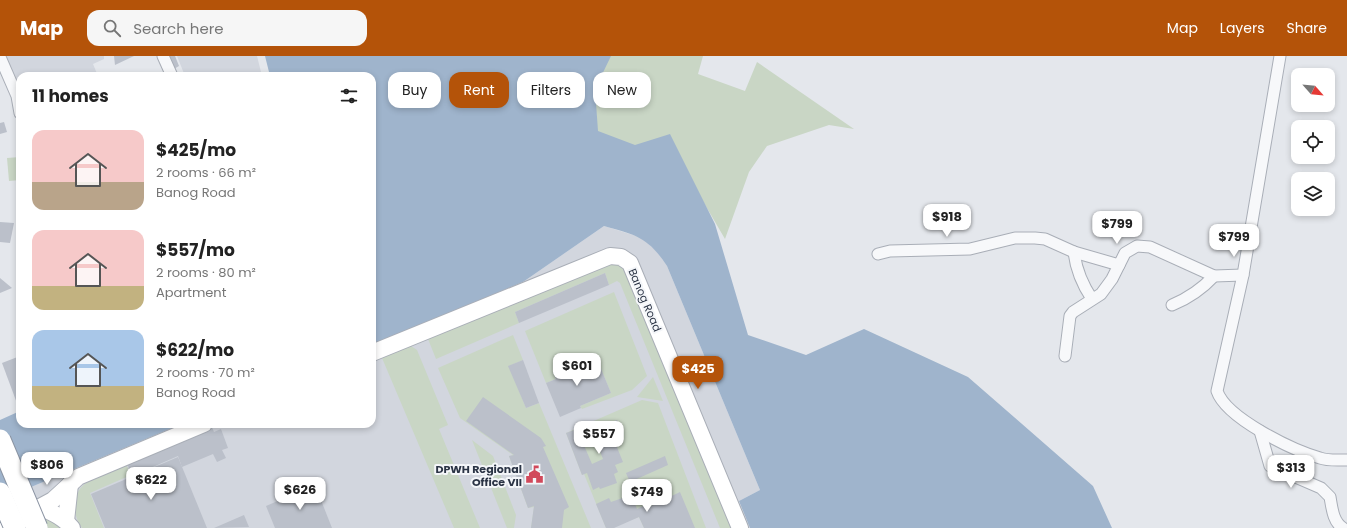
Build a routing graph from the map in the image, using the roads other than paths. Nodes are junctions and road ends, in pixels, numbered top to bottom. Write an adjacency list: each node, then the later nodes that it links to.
1 (163, 56): 4 (street)
2 (1280, 56): 9 (street)
3 (0, 57): 5 (street)
4 (170, 72)
5 (16, 94)
6 (1074, 252): 7 (street); 8 (street); 11 (street)
7 (878, 254)
8 (1119, 265): 10 (street); 11 (street)
9 (1243, 275): 10 (street); 16 (street)
10 (1214, 276): 12 (street)
11 (1092, 299): 14 (street)
12 (1172, 305)
13 (376, 351): 26 (street, Banog Road)
14 (1065, 356)
15 (194, 428): 19 (street)
16 (1260, 431): 18 (street); 27 (street)
17 (0, 440): 25 (highway, bridge)
18 (1347, 460)
19 (70, 484): 21 (street); 23 (street)
20 (0, 493): 24 (highway, bridge)
21 (40, 507): 22 (street); 23 (street)
22 (0, 523)
23 (69, 524)
24 (14, 528)
25 (37, 528)
26 (740, 528)
27 (1343, 528)

